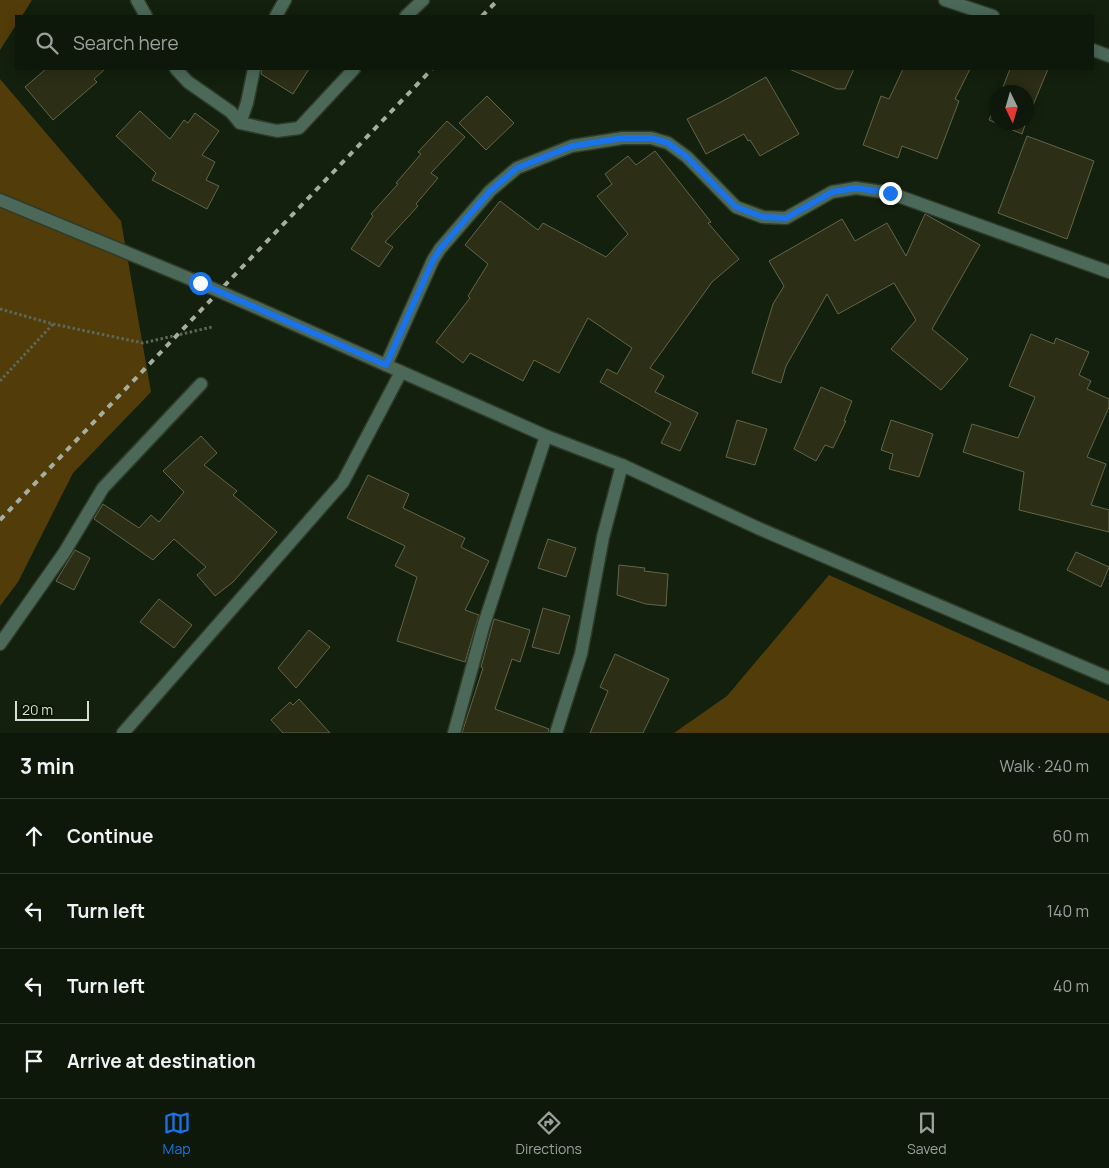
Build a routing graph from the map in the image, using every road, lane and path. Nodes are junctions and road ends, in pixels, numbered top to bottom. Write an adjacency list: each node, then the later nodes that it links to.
1 (137, 0): 5 (street)
2 (285, 0): 6 (street)
3 (423, 0): 7 (street)
4 (945, 0): 8 (street)
5 (145, 15)
6 (277, 15)
7 (407, 15)
8 (990, 15)
9 (1094, 50): 10 (street)
10 (1109, 56)
11 (177, 70): 14 (street)
12 (254, 70): 14 (street)
13 (353, 70): 14 (street)
14 (240, 123)
15 (0, 200): 20 (street, bridge)
16 (1109, 272): 20 (street)
17 (0, 310): 18 (path)
18 (53, 324): 19 (path); 22 (path)
19 (212, 327)
20 (386, 365): 21 (street)
21 (401, 372): 24 (street); 28 (street)
22 (0, 381)
23 (201, 384): 26 (street)
24 (546, 436): 25 (street); 29 (street)
25 (622, 465): 27 (street); 30 (street)
26 (0, 644)
27 (1109, 678)
28 (123, 733)
29 (454, 733)
30 (556, 733)

